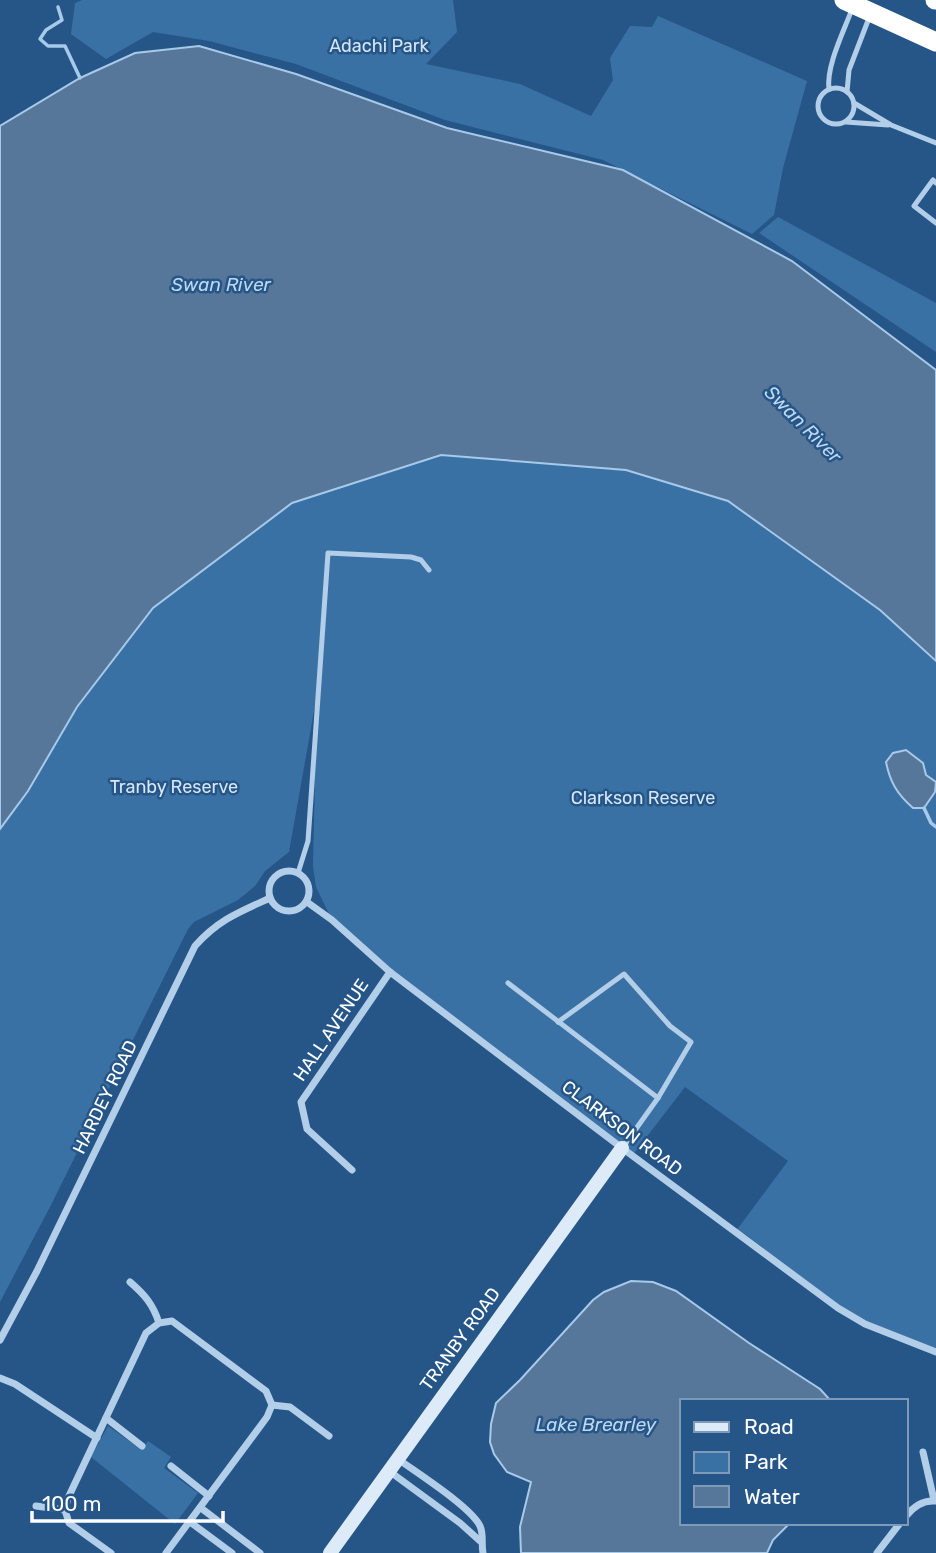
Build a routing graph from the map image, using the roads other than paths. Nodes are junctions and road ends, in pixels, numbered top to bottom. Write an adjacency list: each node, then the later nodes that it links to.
1 (860, 3): 2 (highway); 3 (lane); 4 (lane)
2 (936, 42)
3 (829, 89): 4 (lane); 6 (lane)
4 (847, 92): 5 (lane)
5 (854, 103): 6 (lane); 7 (lane)
6 (846, 122): 7 (lane)
7 (891, 125): 8 (lane)
8 (936, 143)
9 (935, 180): 10 (lane)
10 (936, 223)
11 (429, 570): 12 (lane)
12 (298, 873): 13 (street); 14 (street)
13 (270, 898): 14 (street); 23 (street, HARDEY ROAD)
14 (307, 902): 15 (street, CLARKSON ROAD)
15 (390, 972): 19 (street, CLARKSON ROAD); 20 (street, HALL AVENUE)
16 (508, 983): 17 (lane)
17 (558, 1022): 18 (lane); 18 (lane)
18 (658, 1098): 19 (lane)
19 (622, 1148): 24 (street, CLARKSON ROAD); 32 (street, TRANBY ROAD)
20 (352, 1170)
21 (130, 1282): 22 (street)
22 (159, 1323): 26 (street); 27 (street)
23 (0, 1340)
24 (936, 1352)
25 (0, 1378): 29 (street)
26 (272, 1405): 28 (street); 35 (street)
27 (106, 1418): 29 (street); 30 (street)
28 (329, 1436)
29 (97, 1438): 39 (street)
30 (142, 1446)
31 (923, 1452): 36 (street)
32 (398, 1459): 34 (street, TRANBY ROAD); 43 (street)
33 (171, 1466): 35 (street)
34 (389, 1471): 43 (street); 48 (street, TRANBY ROAD)
35 (209, 1496): 38 (street)
36 (935, 1501): 40 (street)
37 (36, 1506): 39 (street)
38 (201, 1508): 41 (street); 47 (street)
39 (65, 1510): 44 (street)
40 (908, 1514)
41 (190, 1522): 45 (street); 46 (street)
42 (898, 1525): 50 (street)
43 (480, 1541): 49 (street)
44 (111, 1553)
45 (166, 1553)
46 (232, 1553)
47 (260, 1553)
48 (330, 1553)
49 (483, 1553)
50 (877, 1553)

